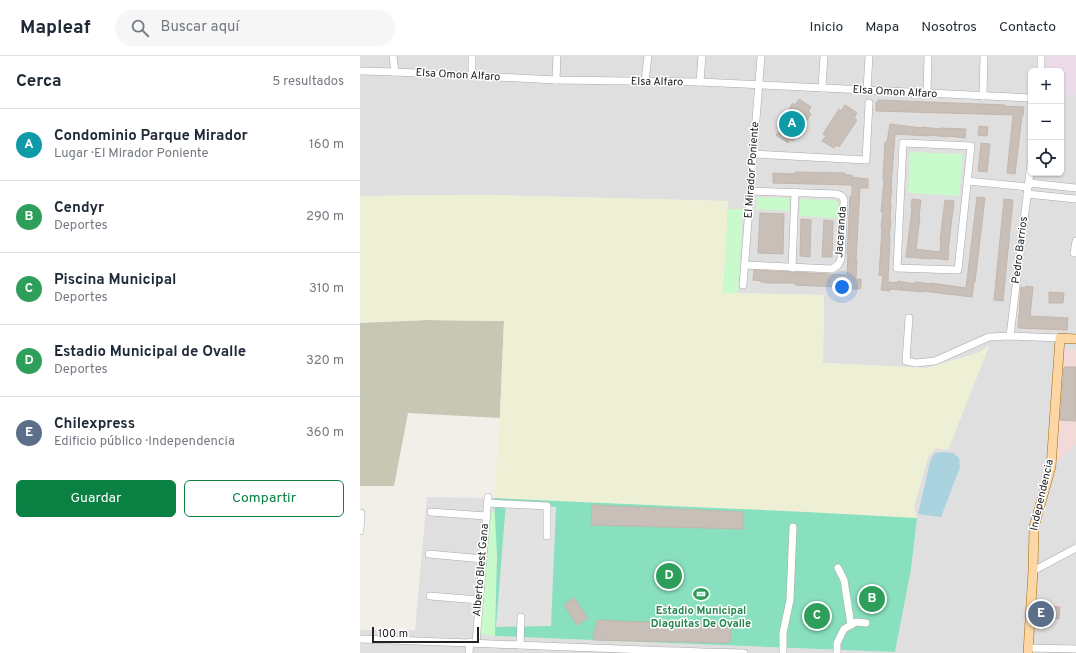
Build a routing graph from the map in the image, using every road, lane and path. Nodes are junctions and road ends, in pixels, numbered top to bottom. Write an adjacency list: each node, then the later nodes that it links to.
1 (393, 56): 14 (street)
2 (472, 56): 15 (street)
3 (557, 56): 16 (street)
4 (648, 56): 17 (street)
5 (702, 56): 18 (street)
6 (761, 56): 19 (street, El Mirador Poniente)
7 (824, 56): 20 (street)
8 (869, 56): 21 (street)
9 (928, 56): 22 (street)
10 (984, 56): 23 (street)
11 (1041, 56): 12 (street)
12 (1041, 68)
13 (360, 71): 14 (street, Elsa Omon Alfaro)
14 (395, 72): 15 (street, Elsa Omon Alfaro)
15 (472, 76): 16 (street, Elsa Omon Alfaro)
16 (556, 80): 17 (street, Elsa Alfaro)
17 (645, 81): 18 (street, Elsa Alfaro)
18 (700, 82): 19 (street, Elsa Alfaro)
19 (758, 85): 20 (street, Elsa Omon Alfaro); 26 (street, El Mirador Poniente)
20 (822, 88): 21 (street, Elsa Omon Alfaro)
21 (867, 90): 22 (street, Elsa Omon Alfaro)
22 (927, 93): 23 (street, Elsa Omon Alfaro)
23 (983, 96): 24 (street, Elsa Omon Alfaro)
24 (1028, 98)
25 (870, 103): 26 (street)
26 (753, 154): 31 (street, El Mirador Poniente)
27 (1030, 176): 29 (street, Pedro Barrios)
28 (967, 181): 28 (street); 29 (street)
29 (1028, 188): 30 (street); 33 (street); 40 (street, Pedro Barrios)
30 (1076, 188)
31 (750, 191): 32 (street, Jacaranda); 36 (street, El Mirador Poniente)
32 (795, 192): 37 (street); 37 (street, Jacaranda)
33 (1076, 199)
34 (1076, 241): 35 (street)
35 (1076, 253)
36 (745, 265): 37 (street, Jacaranda); 38 (street, El Mirador Poniente)
37 (792, 268)
38 (743, 285)
39 (909, 318): 40 (street)
40 (1010, 336): 41 (street)
41 (1060, 338): 42 (main road); 53 (main road, Independencia)
42 (1076, 339)
43 (431, 512): 45 (street)
44 (362, 513): 47 (street)
45 (486, 516): 48 (street, Alberto Blest Gana); 51 (street, Alberto Blest Gana)
46 (793, 527): 68 (street)
47 (360, 531)
48 (547, 536)
49 (1076, 548): 53 (street)
50 (429, 554): 51 (street)
51 (483, 558): 55 (street, Alberto Blest Gana)
52 (838, 568): 58 (street)
53 (1033, 571): 63 (main road, Independencia)
54 (430, 596): 55 (street)
55 (479, 600): 60 (street, Alberto Blest Gana)
56 (521, 617): 61 (street)
57 (866, 623): 58 (street)
58 (851, 625): 69 (street)
59 (360, 639): 60 (street)
60 (473, 642): 61 (street); 65 (street, Alberto Blest Gana)
61 (520, 645): 64 (street)
62 (1076, 649): 63 (street)
63 (1029, 651)
64 (650, 652): 66 (street)
65 (469, 653)
66 (723, 653): 67 (street)
67 (744, 653)
68 (782, 653)
69 (837, 653)

